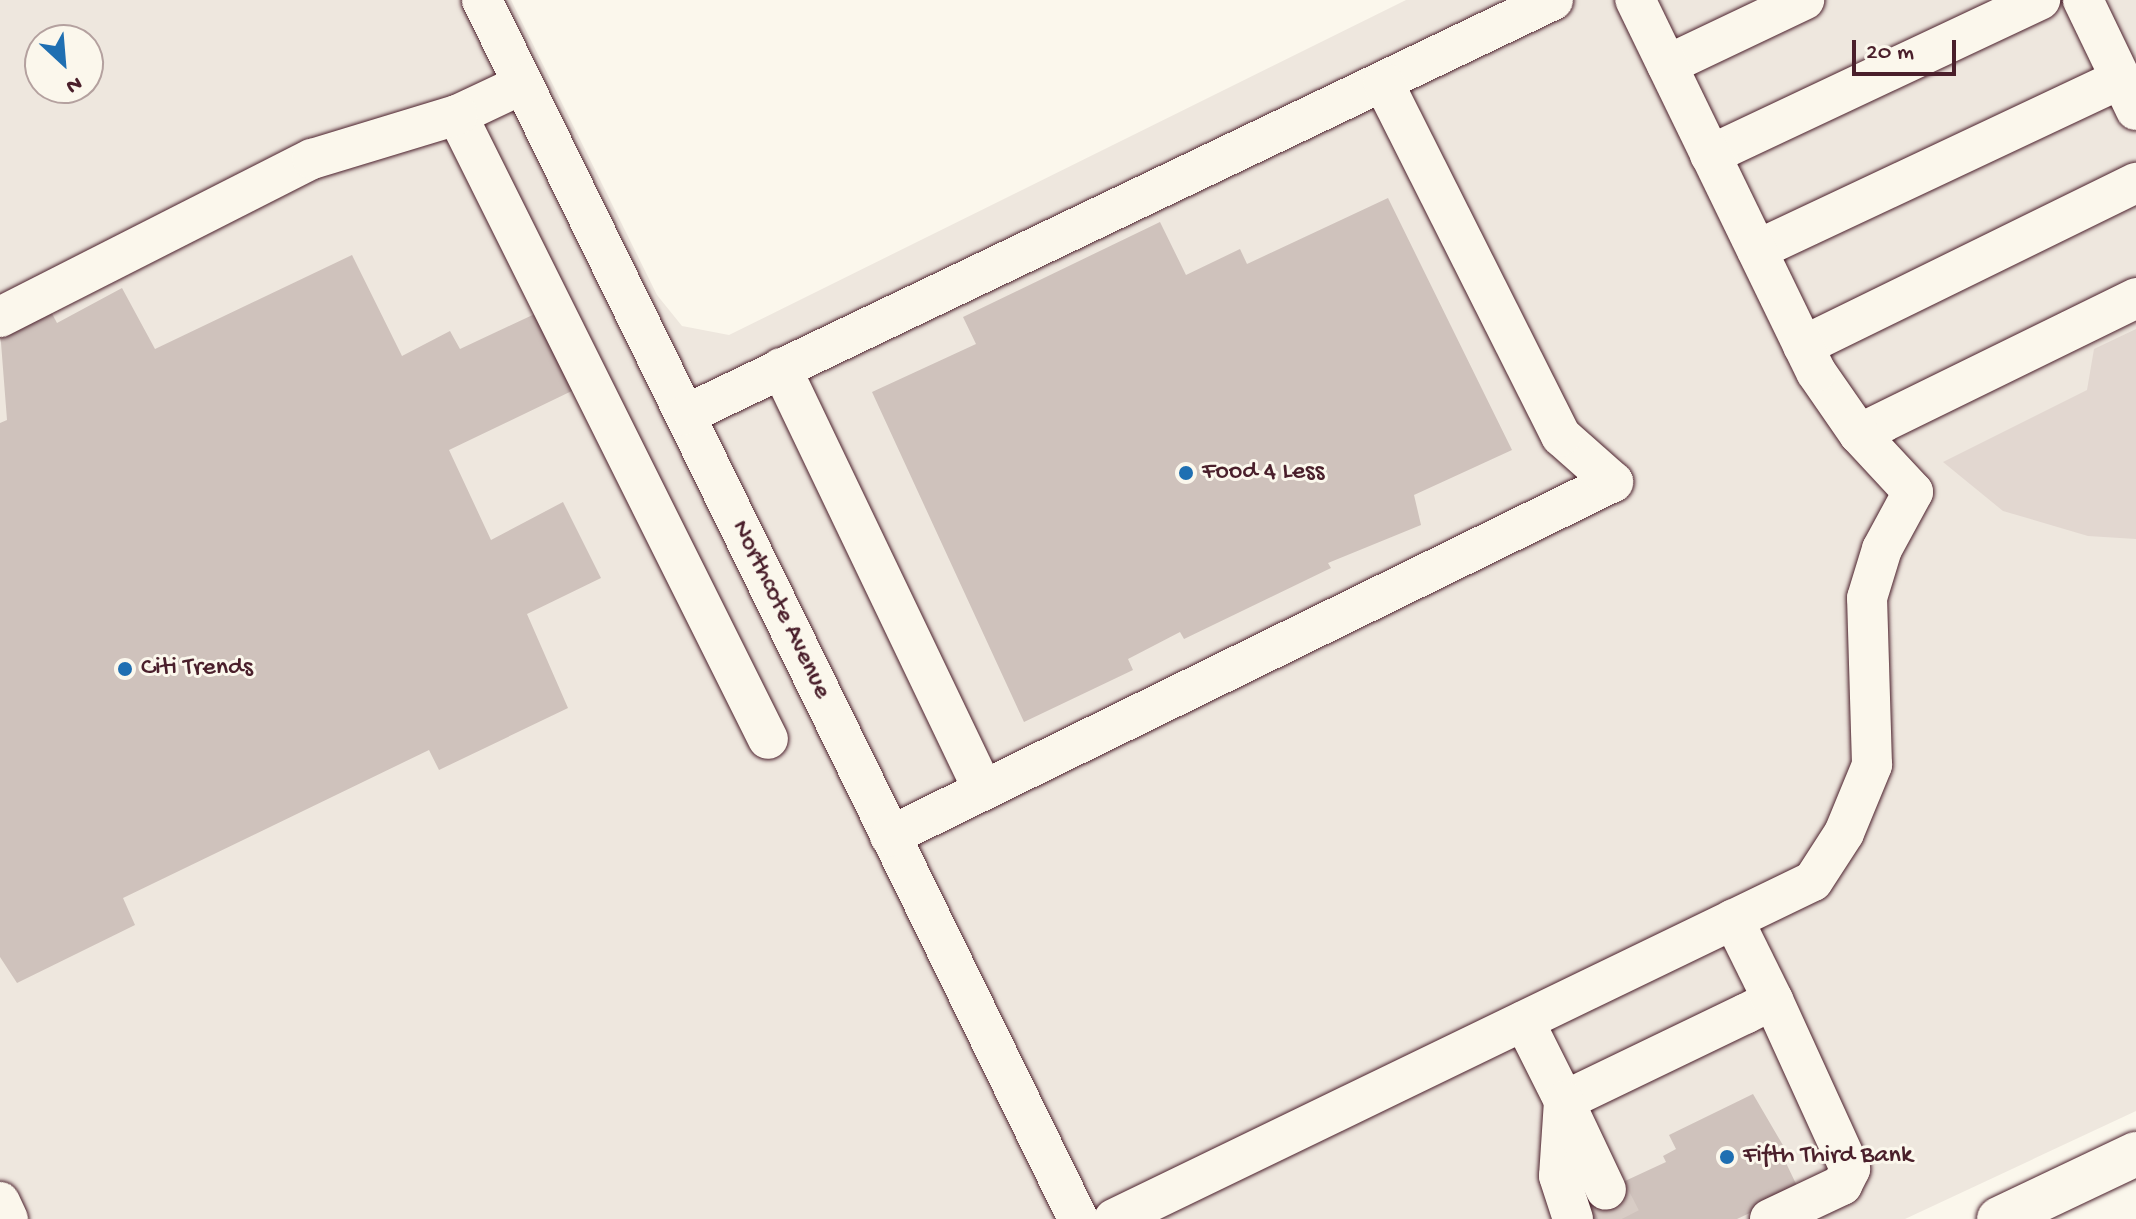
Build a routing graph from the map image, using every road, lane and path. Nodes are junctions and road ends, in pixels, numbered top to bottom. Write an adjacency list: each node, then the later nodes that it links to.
1 (482, 0): 9 (street, Northcote Avenue)
2 (1553, 0): 8 (street)
3 (1635, 0): 7 (street)
4 (1804, 0): 7 (street)
5 (2040, 0): 12 (street)
6 (2083, 0): 10 (street)
7 (1667, 65): 12 (street)
8 (1383, 82): 18 (street); 22 (street)
9 (523, 84): 11 (street); 19 (street, Northcote Avenue)
10 (2128, 95): 14 (street)
11 (457, 115): 16 (street); 21 (street)
12 (1710, 155): 14 (street)
13 (2136, 183): 17 (street)
14 (1757, 250): 17 (street)
15 (2136, 298): 20 (street)
16 (0, 317)
17 (1803, 346): 20 (street)
18 (781, 368): 19 (street); 22 (street)
19 (685, 415): 23 (street, Northcote Avenue)
20 (1859, 434): 24 (street)
21 (768, 739)
22 (983, 790): 23 (street)
23 (890, 836): 32 (street, Northcote Avenue)
24 (1733, 919): 25 (street); 26 (street)
25 (1773, 1000): 27 (street); 35 (street)
26 (1524, 1021): 27 (street); 33 (street)
27 (1564, 1101): 29 (street); 34 (street)
28 (2136, 1154): 36 (main road)
29 (1606, 1190)
30 (0, 1202): 31 (street)
31 (8, 1219)
32 (1078, 1219)
33 (1114, 1219)
34 (1573, 1219)
35 (1770, 1219)
36 (1999, 1219)

